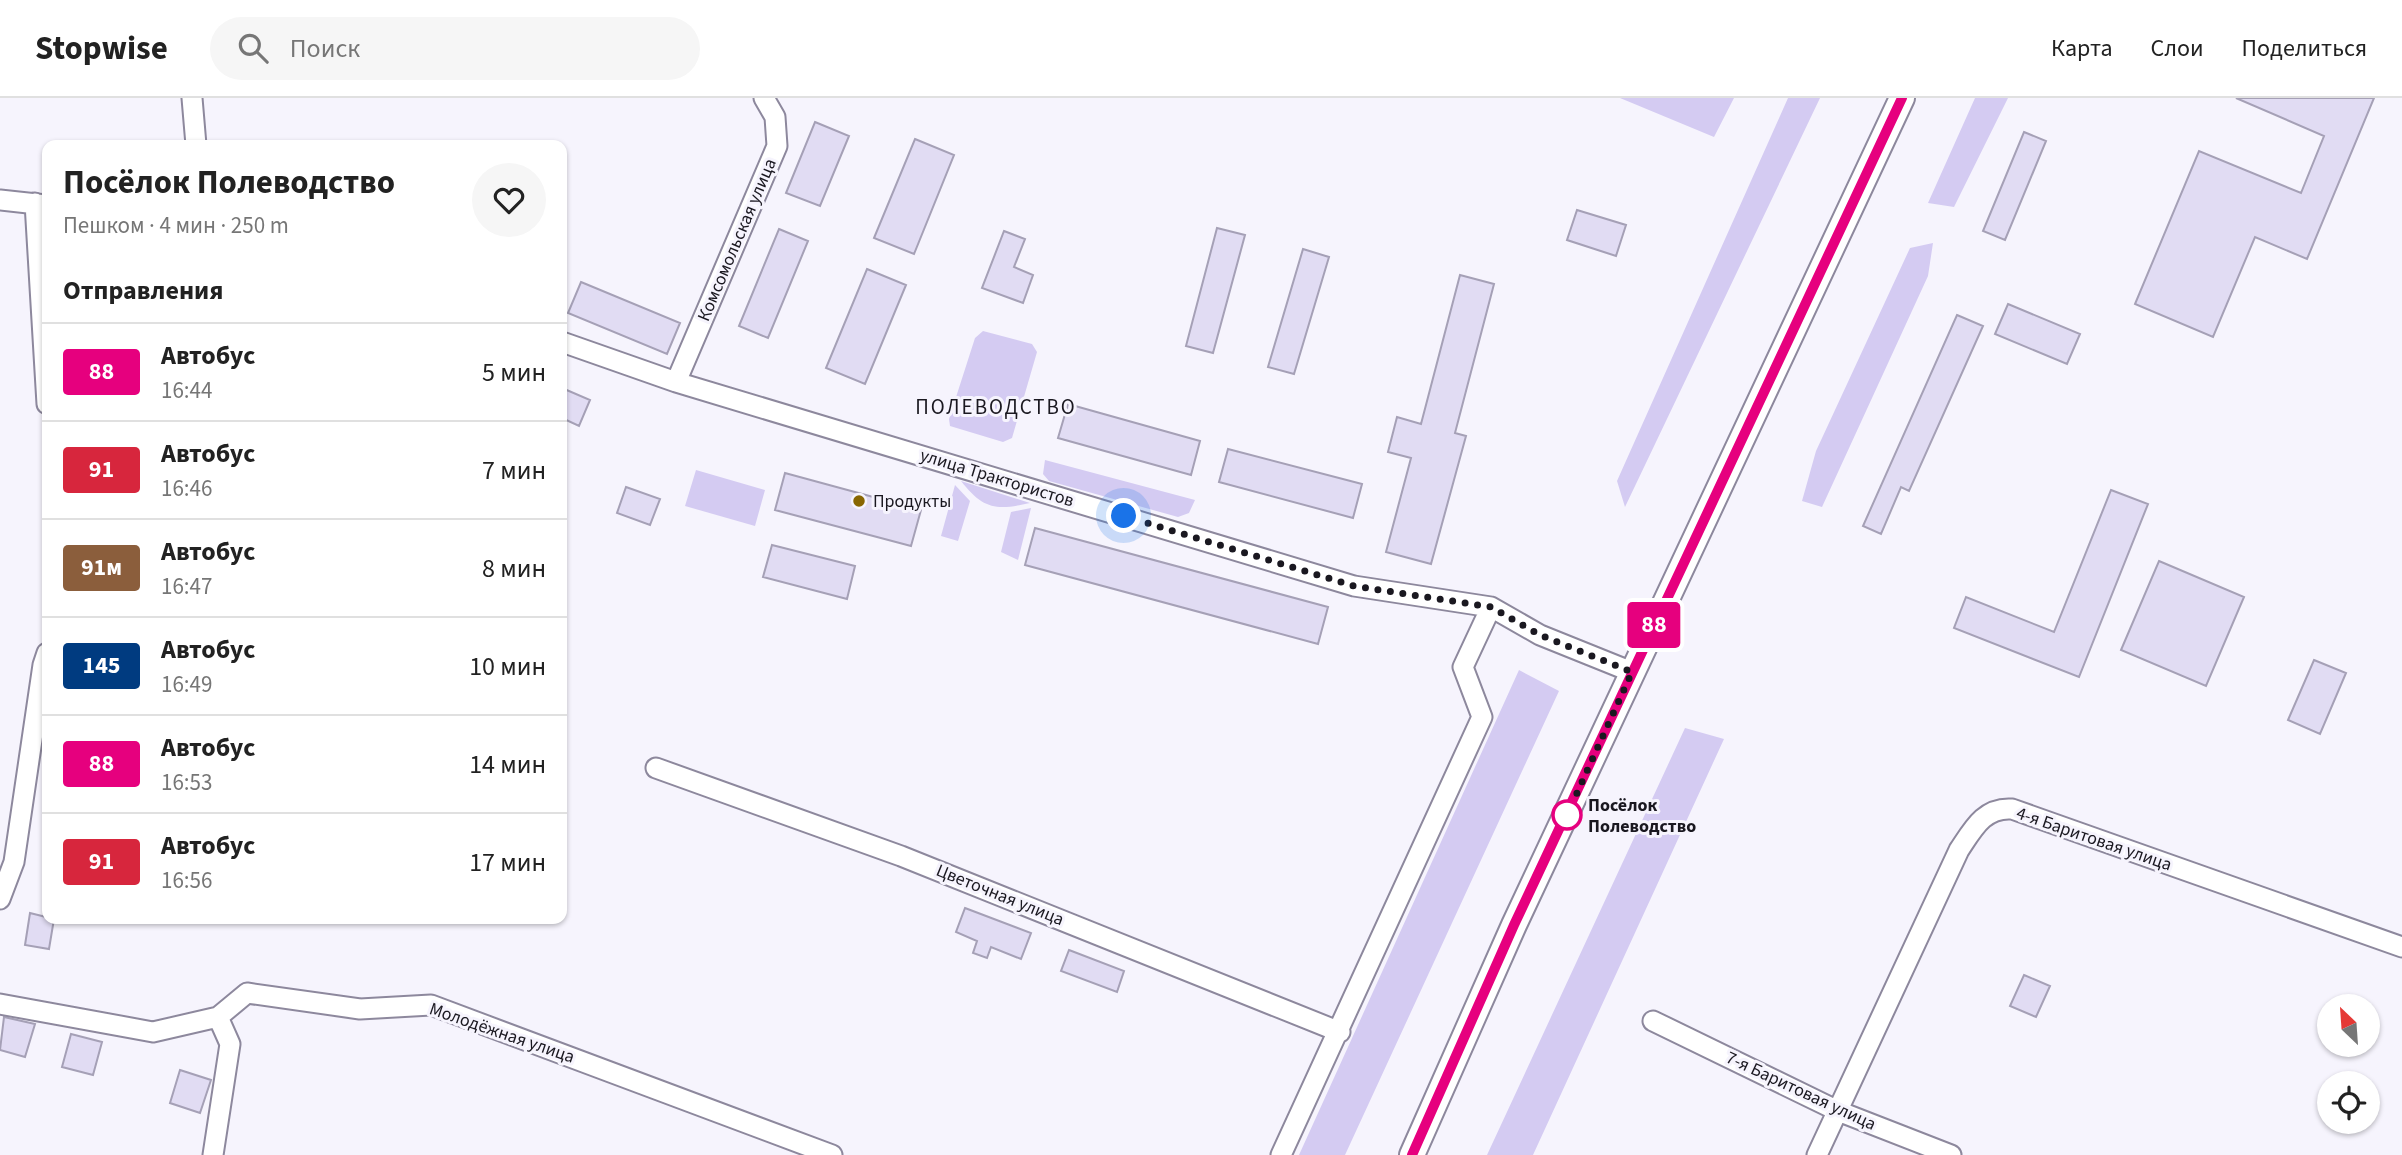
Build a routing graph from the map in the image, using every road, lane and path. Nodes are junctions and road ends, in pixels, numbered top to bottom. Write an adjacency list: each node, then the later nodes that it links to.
1 (192, 98): 4 (street)
2 (764, 98): 9 (street, Комсомольская улица)
3 (1902, 98): 12 (main road)
4 (196, 140)
5 (0, 200): 6 (street)
6 (41, 204): 7 (street)
7 (42, 237)
8 (567, 344): 9 (street, улица Трактористов)
9 (676, 382): 10 (street, улица Трактористов)
10 (1491, 607): 12 (street, улица Трактористов); 19 (street)
11 (42, 672): 14 (street)
12 (1632, 672): 24 (main road)
13 (656, 768): 19 (street, Цветочная улица)
14 (0, 899)
15 (2402, 947): 20 (street, 4-я Баритовая улица)
16 (0, 1004): 17 (street, Молодёжная улица)
17 (218, 1017): 21 (street); 22 (street, Молодёжная улица)
18 (1653, 1021): 20 (street, 7-я Баритовая улица)
19 (1340, 1032): 23 (street)
20 (1838, 1111): 25 (street, 4-я Баритовая улица); 26 (street, 7-я Баритовая улица)
21 (213, 1155)
22 (832, 1155)
23 (1281, 1155)
24 (1412, 1155)
25 (1817, 1155)
26 (1951, 1155)

